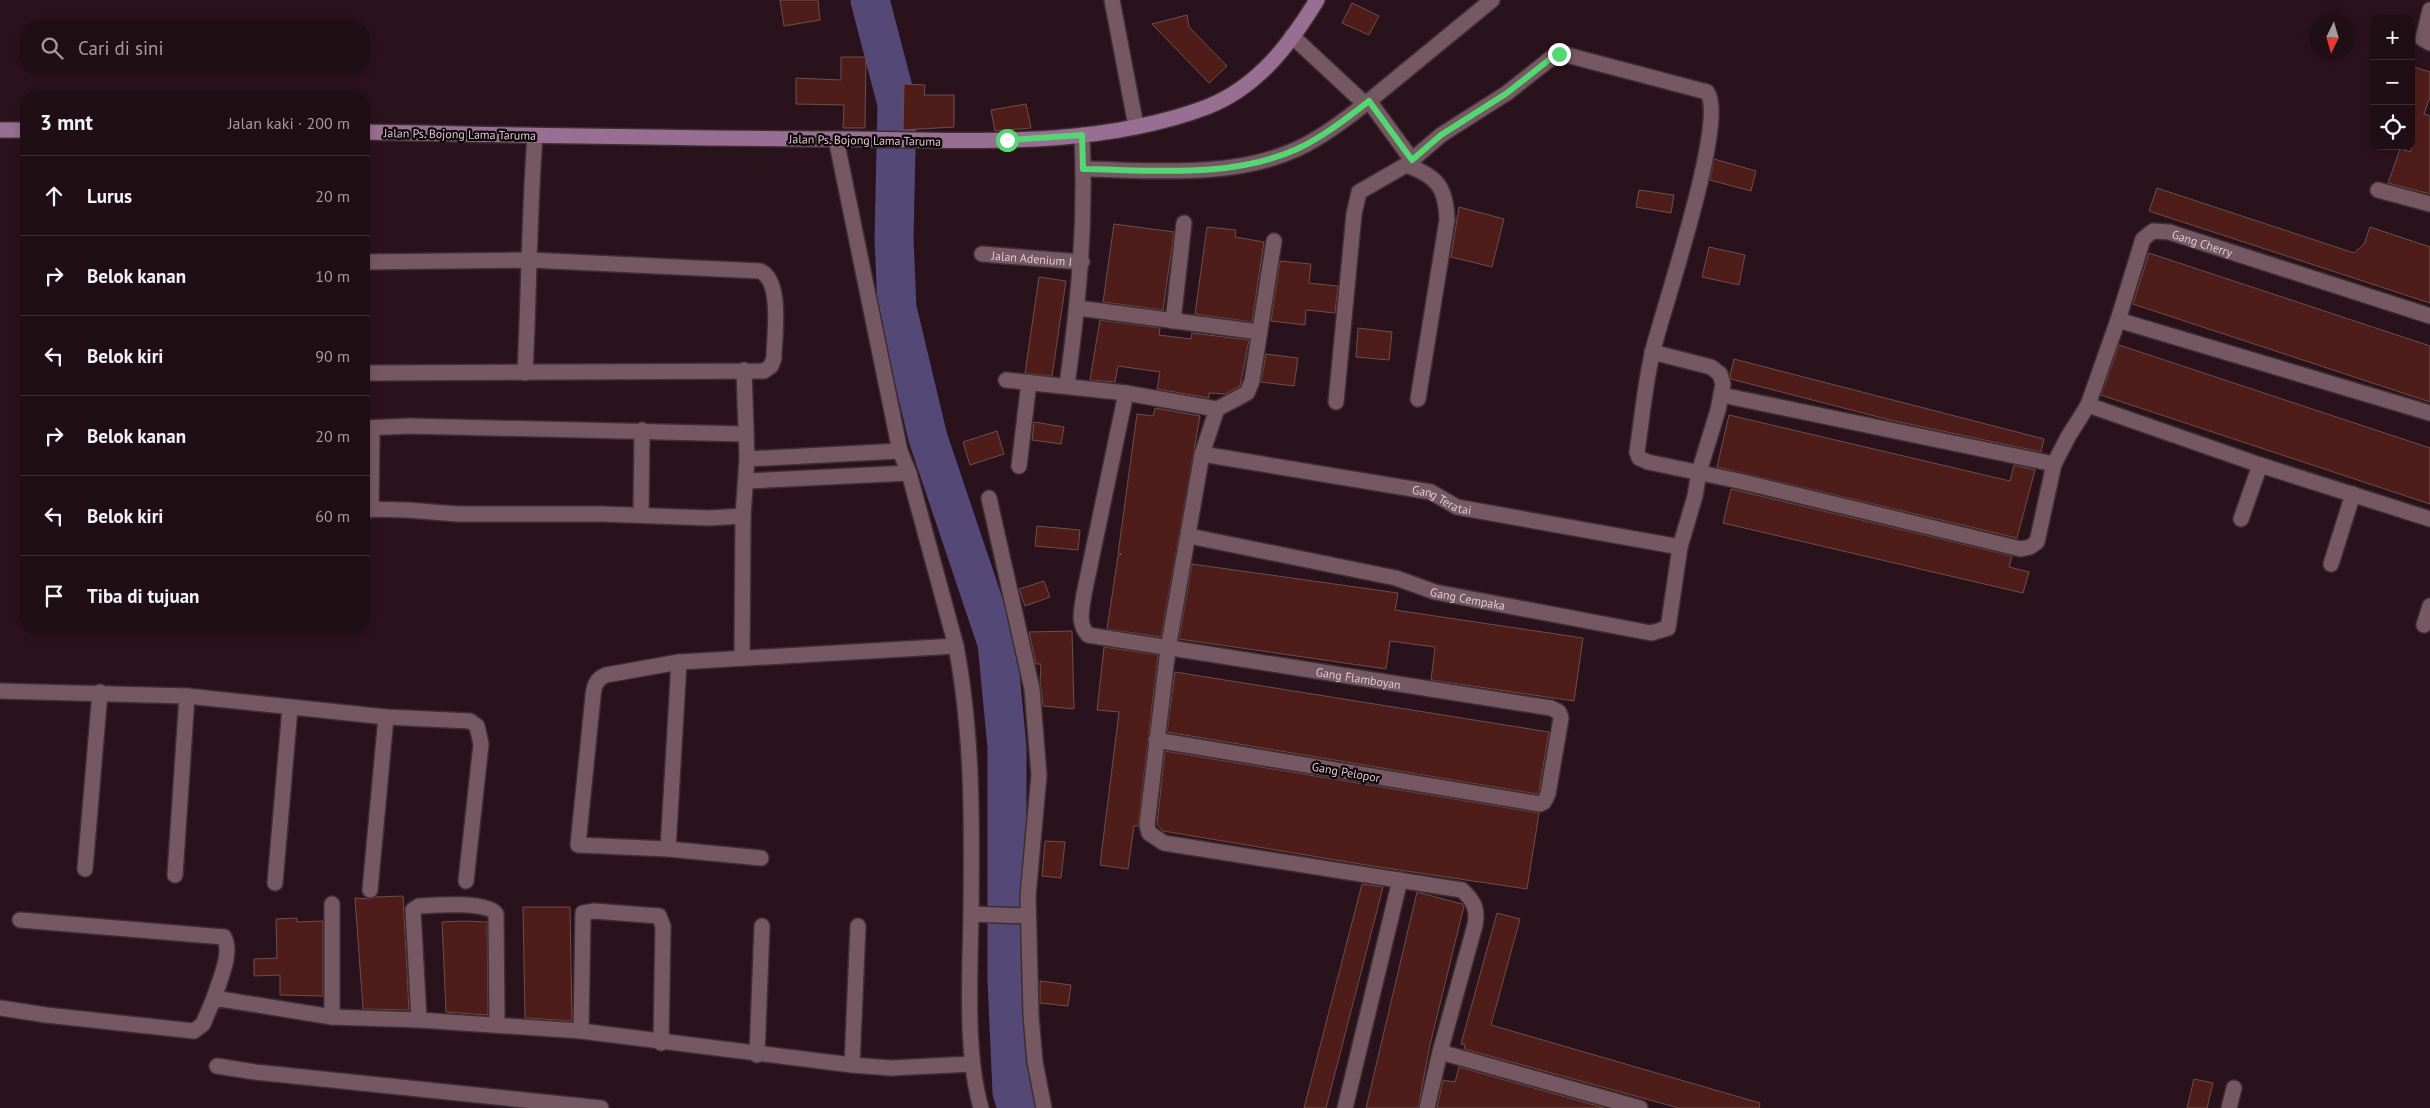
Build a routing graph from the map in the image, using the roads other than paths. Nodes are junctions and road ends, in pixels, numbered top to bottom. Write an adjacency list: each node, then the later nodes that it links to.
1 (1112, 0): 8 (street)
2 (1317, 0): 5 (main road, Jalan Ps. Bojong Lama Taruma)
3 (1492, 0): 7 (street)
4 (2430, 10): 6 (street)
5 (1292, 36): 7 (street); 8 (main road, Jalan Ps. Bojong Lama Taruma)
6 (2430, 43)
7 (1367, 102): 15 (street); 16 (street)
8 (1136, 126): 12 (main road, Jalan Ps. Bojong Lama Taruma)
9 (0, 130): 10 (main road)
10 (20, 130)
11 (370, 132): 13 (main road, Jalan Ps. Bojong Lama Taruma)
12 (1082, 135): 14 (main road, Jalan Ps. Bojong Lama Taruma); 16 (street)
13 (535, 136): 14 (main road, Jalan Ps. Bojong Lama Taruma); 22 (street)
14 (836, 140): 47 (street)
15 (1409, 162): 30 (street); 39 (street); 40 (street)
16 (1083, 169): 24 (street)
17 (2378, 190): 18 (street)
18 (2430, 204)
19 (1184, 223): 28 (street)
20 (1274, 241): 29 (street)
21 (982, 254): 24 (street, Jalan Adenium I)
22 (530, 260): 23 (street); 31 (street); 32 (street)
23 (370, 262)
24 (1082, 262): 25 (street)
25 (1078, 308): 28 (street); 36 (street)
26 (2430, 316): 27 (street, Gang Cherry)
27 (2118, 320): 41 (street, Gang Cherry); 43 (street)
28 (1173, 321): 29 (street)
29 (1259, 332): 42 (street)
30 (1652, 352): 38 (street); 53 (street)
31 (744, 370): 32 (street); 46 (street)
32 (525, 373): 33 (street)
33 (370, 374)
34 (1006, 380): 35 (street)
35 (1029, 382): 36 (street); 52 (street)
36 (1067, 385): 37 (street)
37 (1126, 393): 42 (street); 69 (street, Gang Flamboyan)
38 (1722, 394): 50 (street); 53 (street)
39 (1418, 399)
40 (1336, 402)
41 (2088, 404): 50 (street, Gang Cherry); 51 (street)
42 (1217, 409): 48 (street)
43 (2430, 413)
44 (370, 429): 45 (street)
45 (642, 430): 46 (street); 59 (street)
46 (745, 434): 49 (street)
47 (900, 451): 49 (street); 54 (street)
48 (1202, 454): 63 (street); 64 (street, Gang Teratai)
49 (748, 459): 55 (street)
50 (2054, 464): 53 (street, Gang Cherry)
51 (2260, 465): 56 (street); 61 (street)
52 (1019, 466)
53 (1699, 472): 64 (street)
54 (909, 474): 55 (street); 68 (street)
55 (746, 481): 60 (street)
56 (2353, 494): 62 (street); 65 (street)
57 (989, 498): 89 (street)
58 (370, 510): 59 (street)
59 (641, 515): 60 (street)
60 (743, 516): 70 (street)
61 (2242, 518)
62 (2430, 519)
63 (1189, 536): 64 (street, Gang Cempaka); 69 (street)
64 (1680, 547)
65 (2331, 564)
66 (2430, 606): 67 (street)
67 (2424, 625)
68 (956, 646): 70 (street); 88 (street)
69 (1168, 649): 77 (street); 78 (street, Gang Flamboyan)
70 (742, 658): 71 (street)
71 (679, 662): 79 (street); 79 (street)
72 (0, 691): 73 (street)
73 (100, 692): 74 (street); 81 (street)
74 (187, 696): 75 (street); 82 (street)
75 (290, 708): 76 (street); 85 (street)
76 (386, 717): 84 (street); 86 (street)
77 (1156, 740): 78 (street, Gang Pelopor); 83 (street)
78 (1536, 804)
79 (668, 849): 80 (street)
80 (761, 858)
81 (85, 869)
82 (175, 875)
83 (1400, 880): 100 (street); 110 (street)
84 (466, 881)
85 (275, 883)
86 (370, 890)
87 (332, 904): 95 (street)
88 (971, 914): 89 (street); 102 (street)
89 (1024, 916): 109 (street)
90 (20, 920): 93 (street)
91 (762, 926): 101 (street)
92 (858, 926): 103 (street)
93 (214, 998): 94 (street); 95 (street)
94 (0, 1008)
95 (332, 1017): 96 (street)
96 (419, 1020): 97 (street); 97 (street)
97 (497, 1025): 98 (street)
98 (581, 1031): 99 (street); 99 (street)
99 (661, 1043): 101 (street)
100 (1440, 1052): 111 (street); 112 (street)
101 (757, 1054): 103 (street)
102 (972, 1064): 103 (street); 108 (street)
103 (852, 1065)
104 (217, 1066): 106 (street)
105 (2234, 1088): 113 (street)
106 (518, 1104): 107 (street)
107 (601, 1108)
108 (981, 1108)
109 (1044, 1108)
110 (1345, 1108)
111 (1428, 1108)
112 (1640, 1108)
113 (2229, 1108)

